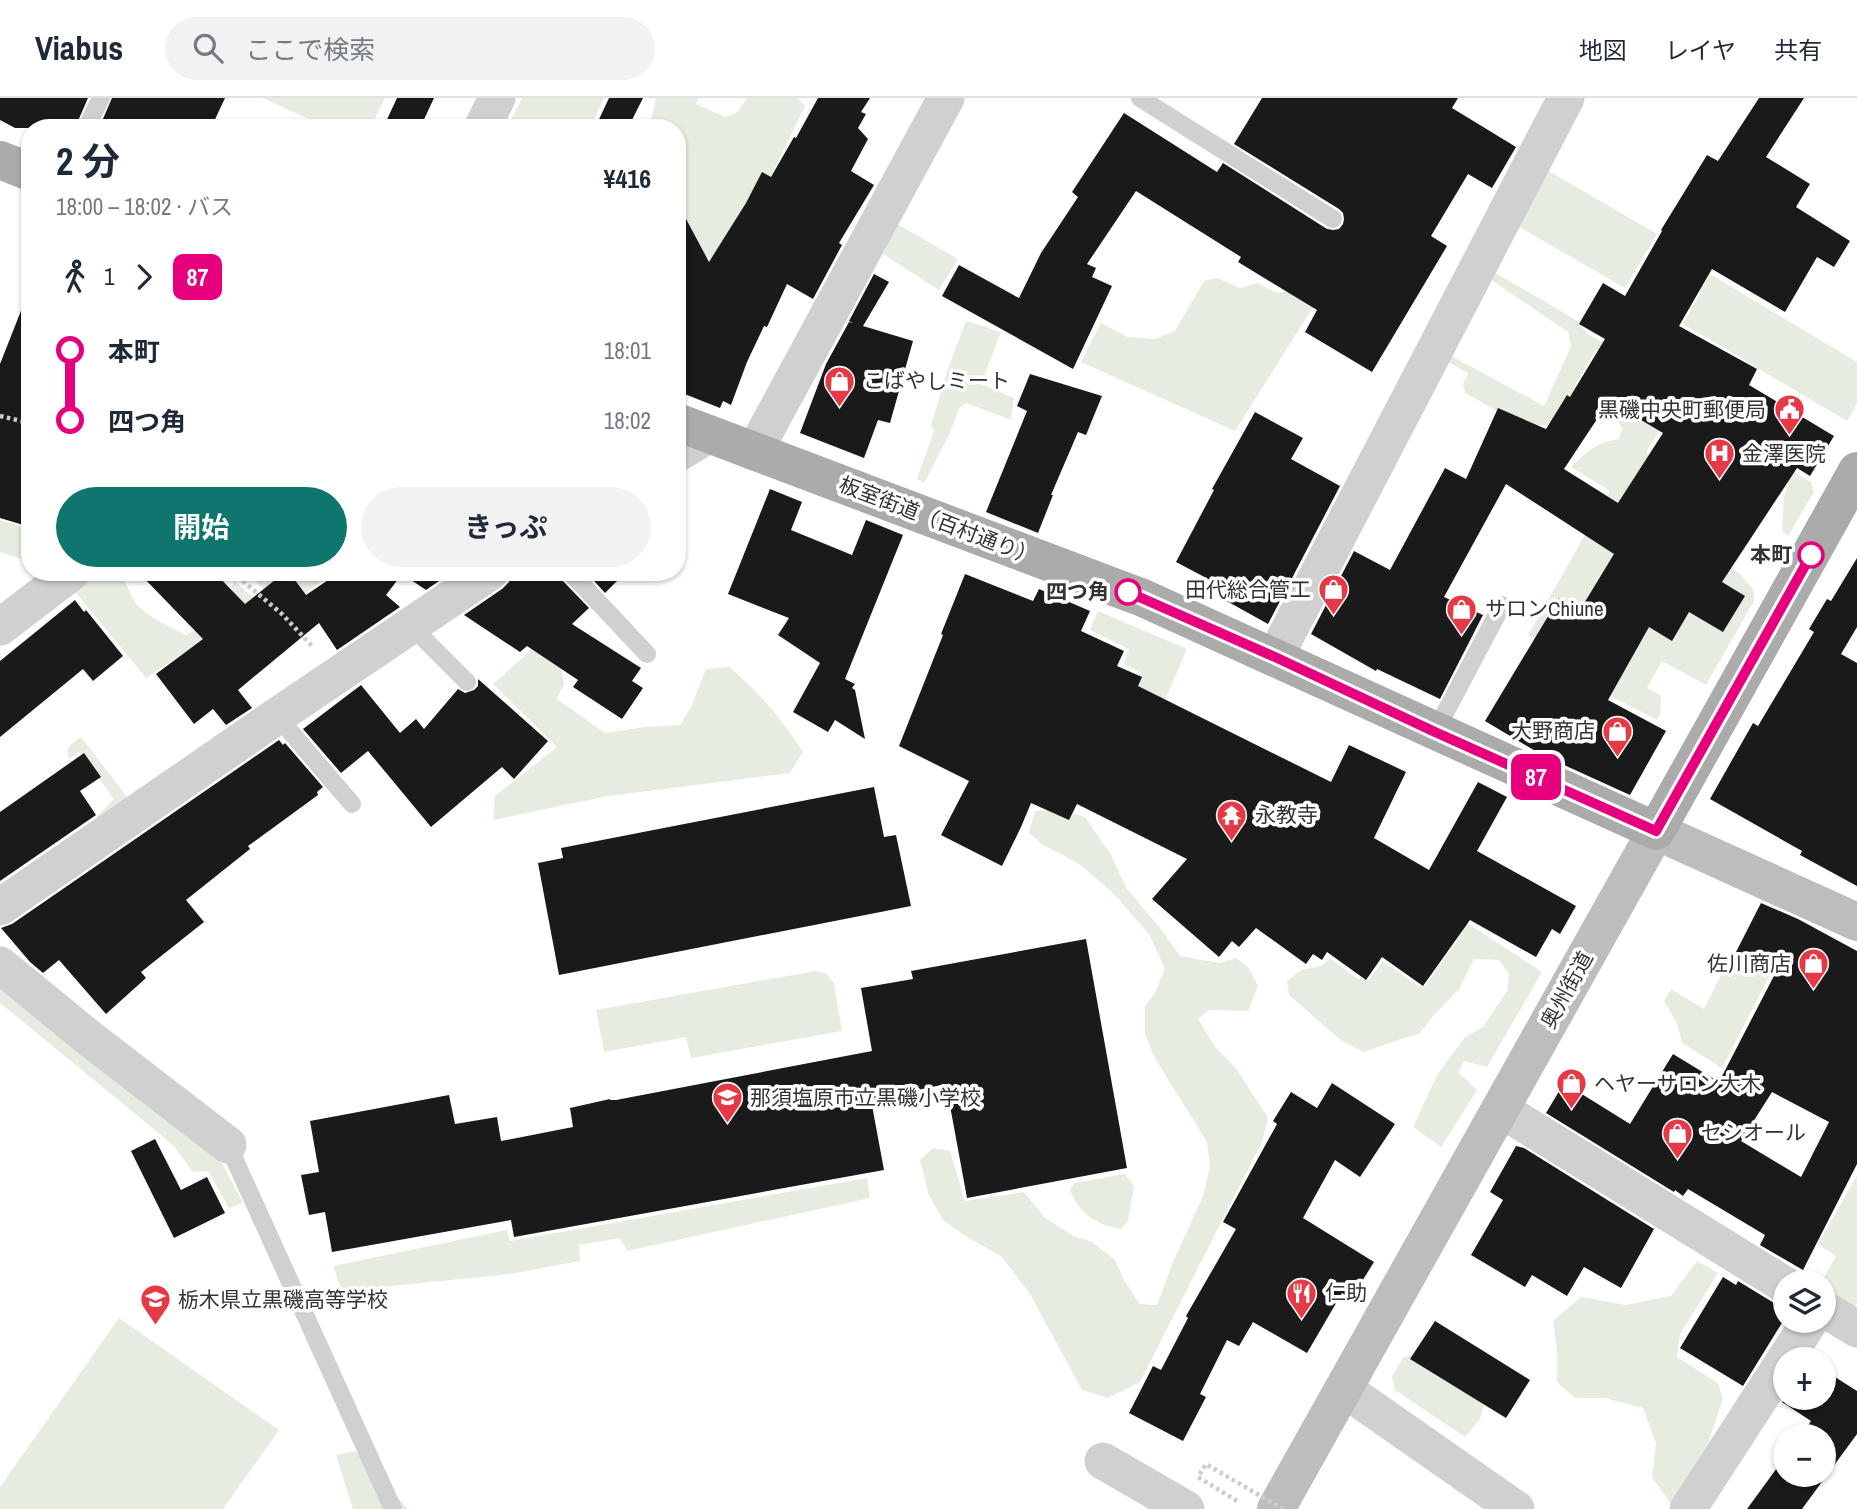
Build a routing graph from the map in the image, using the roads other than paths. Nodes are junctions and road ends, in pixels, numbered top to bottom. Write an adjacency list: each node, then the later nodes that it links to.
1 (101, 98): 6 (lane)
2 (497, 98): 7 (street)
3 (946, 98): 12 (street)
4 (1140, 98): 10 (lane)
5 (1566, 98): 21 (street)
6 (90, 119)
7 (486, 119)
8 (0, 160): 9 (main road)
9 (21, 168)
10 (1333, 219)
11 (693, 428): 12 (main road, 板室街道（百村通り）)
12 (754, 452): 21 (main road, 板室街道（百村通り）)
13 (1857, 471): 26 (main road, 奥州街道)
14 (60, 581): 19 (street)
15 (476, 581): 18 (street)
16 (578, 581): 20 (lane)
17 (1502, 605): 24 (lane)
18 (410, 625): 22 (lane); 23 (street)
19 (0, 627)
20 (647, 654)
21 (1275, 657): 24 (main road, 板室街道（百村通り）)
22 (467, 682)
23 (277, 716): 25 (lane); 27 (street)
24 (1435, 732): 26 (main road, 板室街道（百村通り）)
25 (352, 804)
26 (1656, 831): 28 (main road); 30 (main road, 奥州街道)
27 (0, 907)
28 (1857, 922)
29 (0, 965): 31 (street)
30 (1500, 1110): 32 (street); 36 (main road, 奥州街道)
31 (228, 1145): 39 (lane)
32 (1773, 1278)
33 (1836, 1316): 34 (street)
34 (1857, 1329)
35 (1803, 1333): 38 (street)
36 (1344, 1389): 41 (main road, 奥州街道); 42 (street)
37 (1102, 1461): 40 (street)
38 (1694, 1507)
39 (393, 1509)
40 (1186, 1509)
41 (1276, 1509)
42 (1516, 1509)

